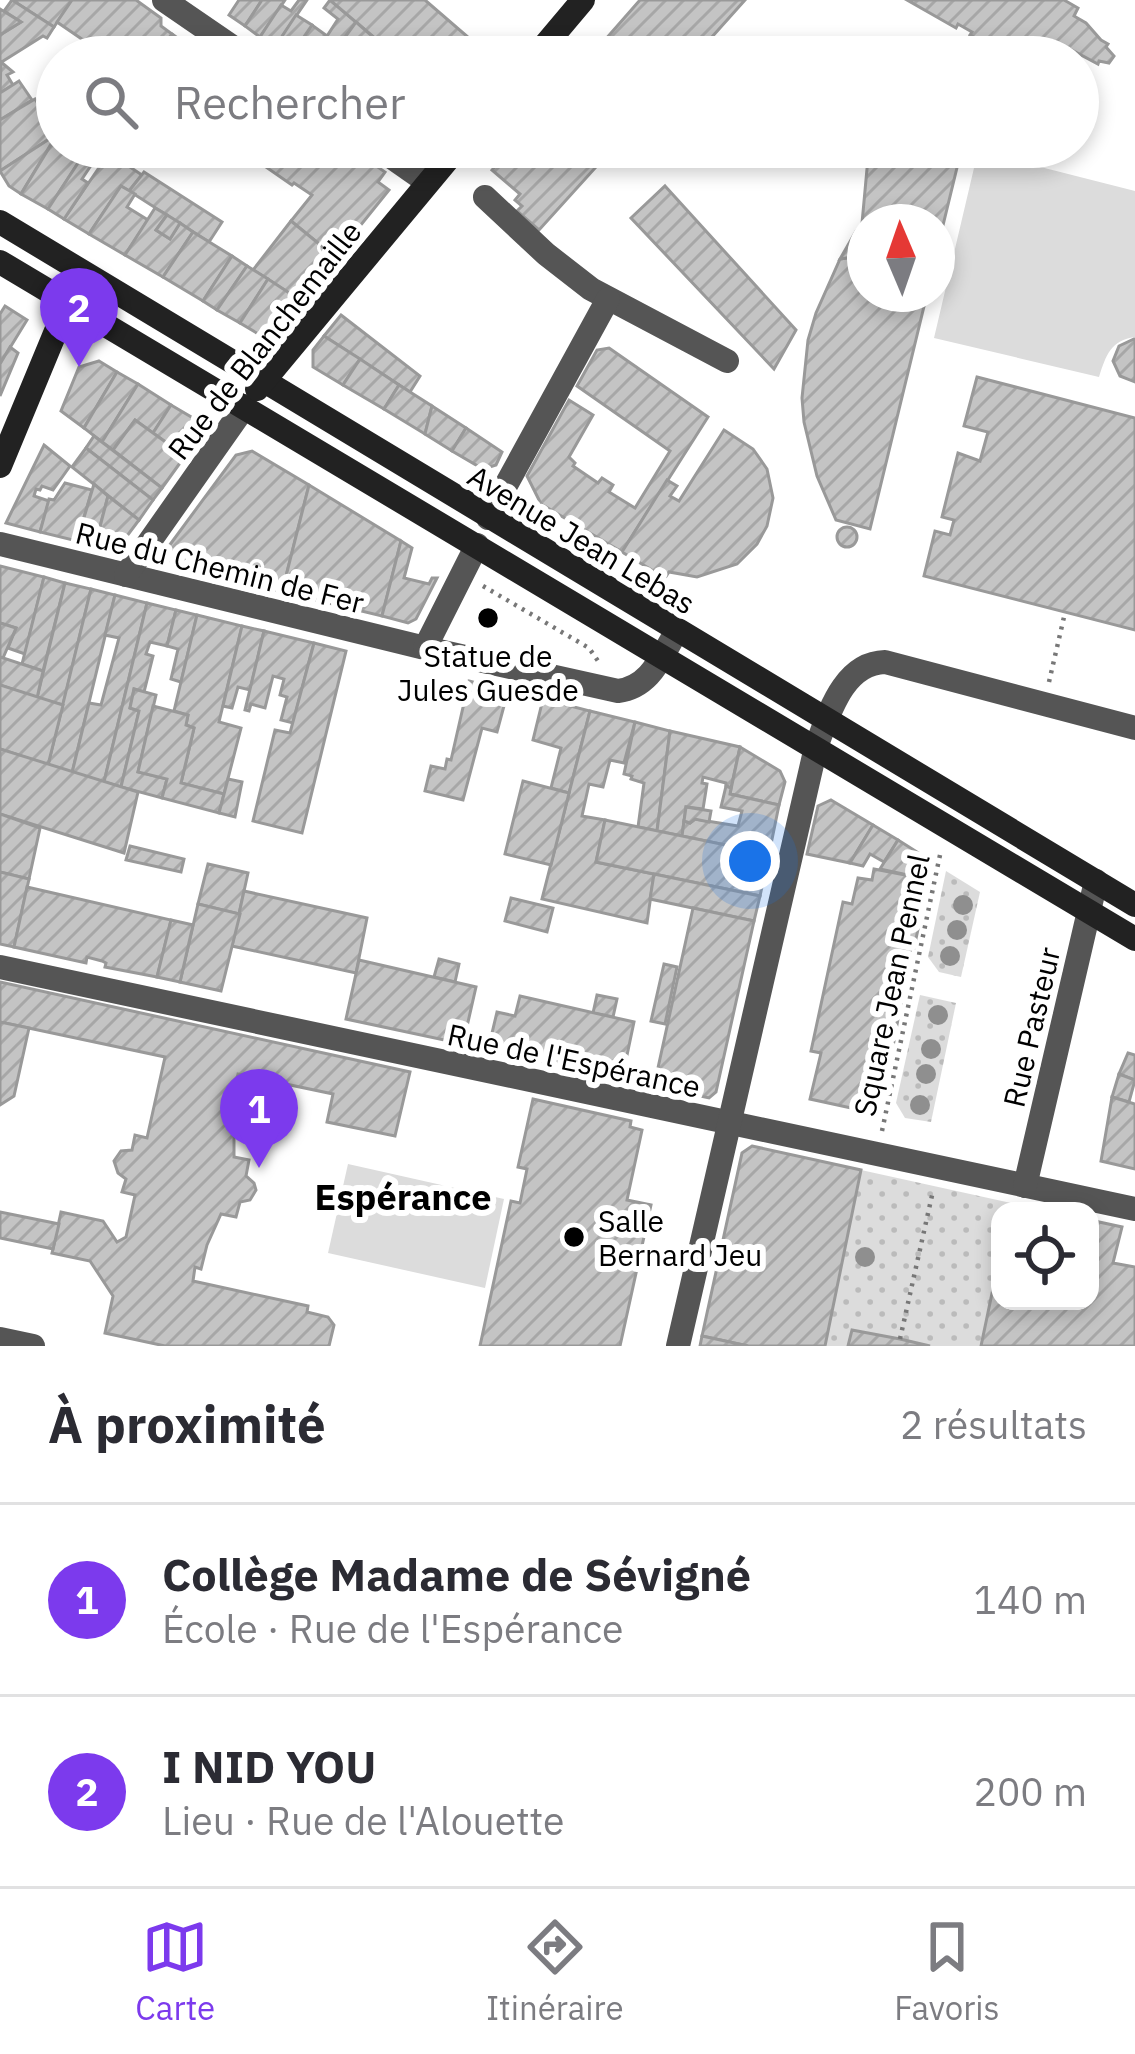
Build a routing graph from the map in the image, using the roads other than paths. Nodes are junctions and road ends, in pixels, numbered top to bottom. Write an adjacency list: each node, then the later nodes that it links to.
1 (164, 0): 3 (street)
2 (574, 3): 4 (main road)
3 (216, 36)
4 (550, 36)
5 (407, 168): 7 (street)
6 (439, 168): 7 (main road, Rue de Blanchemaille)
7 (427, 182): 15 (main road, Rue de Blanchemaille)
8 (485, 197): 12 (street)
9 (0, 222): 11 (main road, Avenue Jean Lebas)
10 (0, 262): 13 (main road, Avenue Jean Lebas)
11 (81, 271): 13 (main road); 15 (main road, Avenue Jean Lebas)
12 (608, 299): 14 (street); 18 (street)
13 (69, 301): 16 (main road, Avenue Jean Lebas); 17 (main road)
14 (727, 361)
15 (263, 380): 16 (main road, Rue de Blanchemaille); 18 (main road, Avenue Jean Lebas)
16 (245, 406): 20 (main road, Avenue Jean Lebas); 21 (street, Rue de Blanchemaille)
17 (0, 466)
18 (488, 518): 22 (main road, Avenue Jean Lebas)
19 (0, 544): 21 (street, Rue du Chemin de Fer)
20 (477, 545): 23 (street); 24 (main road, Avenue Jean Lebas)
21 (126, 575): 23 (street, Rue du Chemin de Fer)
22 (676, 631): 24 (street); 25 (main road, Avenue Jean Lebas)
23 (425, 648): 24 (street, Rue du Chemin de Fer)
24 (662, 655): 27 (main road, Avenue Jean Lebas)
25 (826, 721): 26 (street); 27 (street); 28 (main road, Avenue Jean Lebas)
26 (1135, 728)
27 (815, 747): 30 (main road, Avenue Jean Lebas); 33 (street)
28 (1096, 881): 29 (main road, Avenue Jean Lebas); 30 (street, Rue Pasteur)
29 (1135, 905)
30 (1089, 911): 31 (main road, Avenue Jean Lebas); 34 (street, Rue Pasteur)
31 (1135, 939)
32 (0, 967): 33 (street, Rue de l'Espérance)
33 (728, 1123): 34 (street, Rue de l'Espérance); 38 (street)
34 (1025, 1186): 35 (street, Rue de l'Espérance)
35 (1135, 1209)
36 (0, 1339): 37 (street)
37 (33, 1346)
38 (678, 1346)

